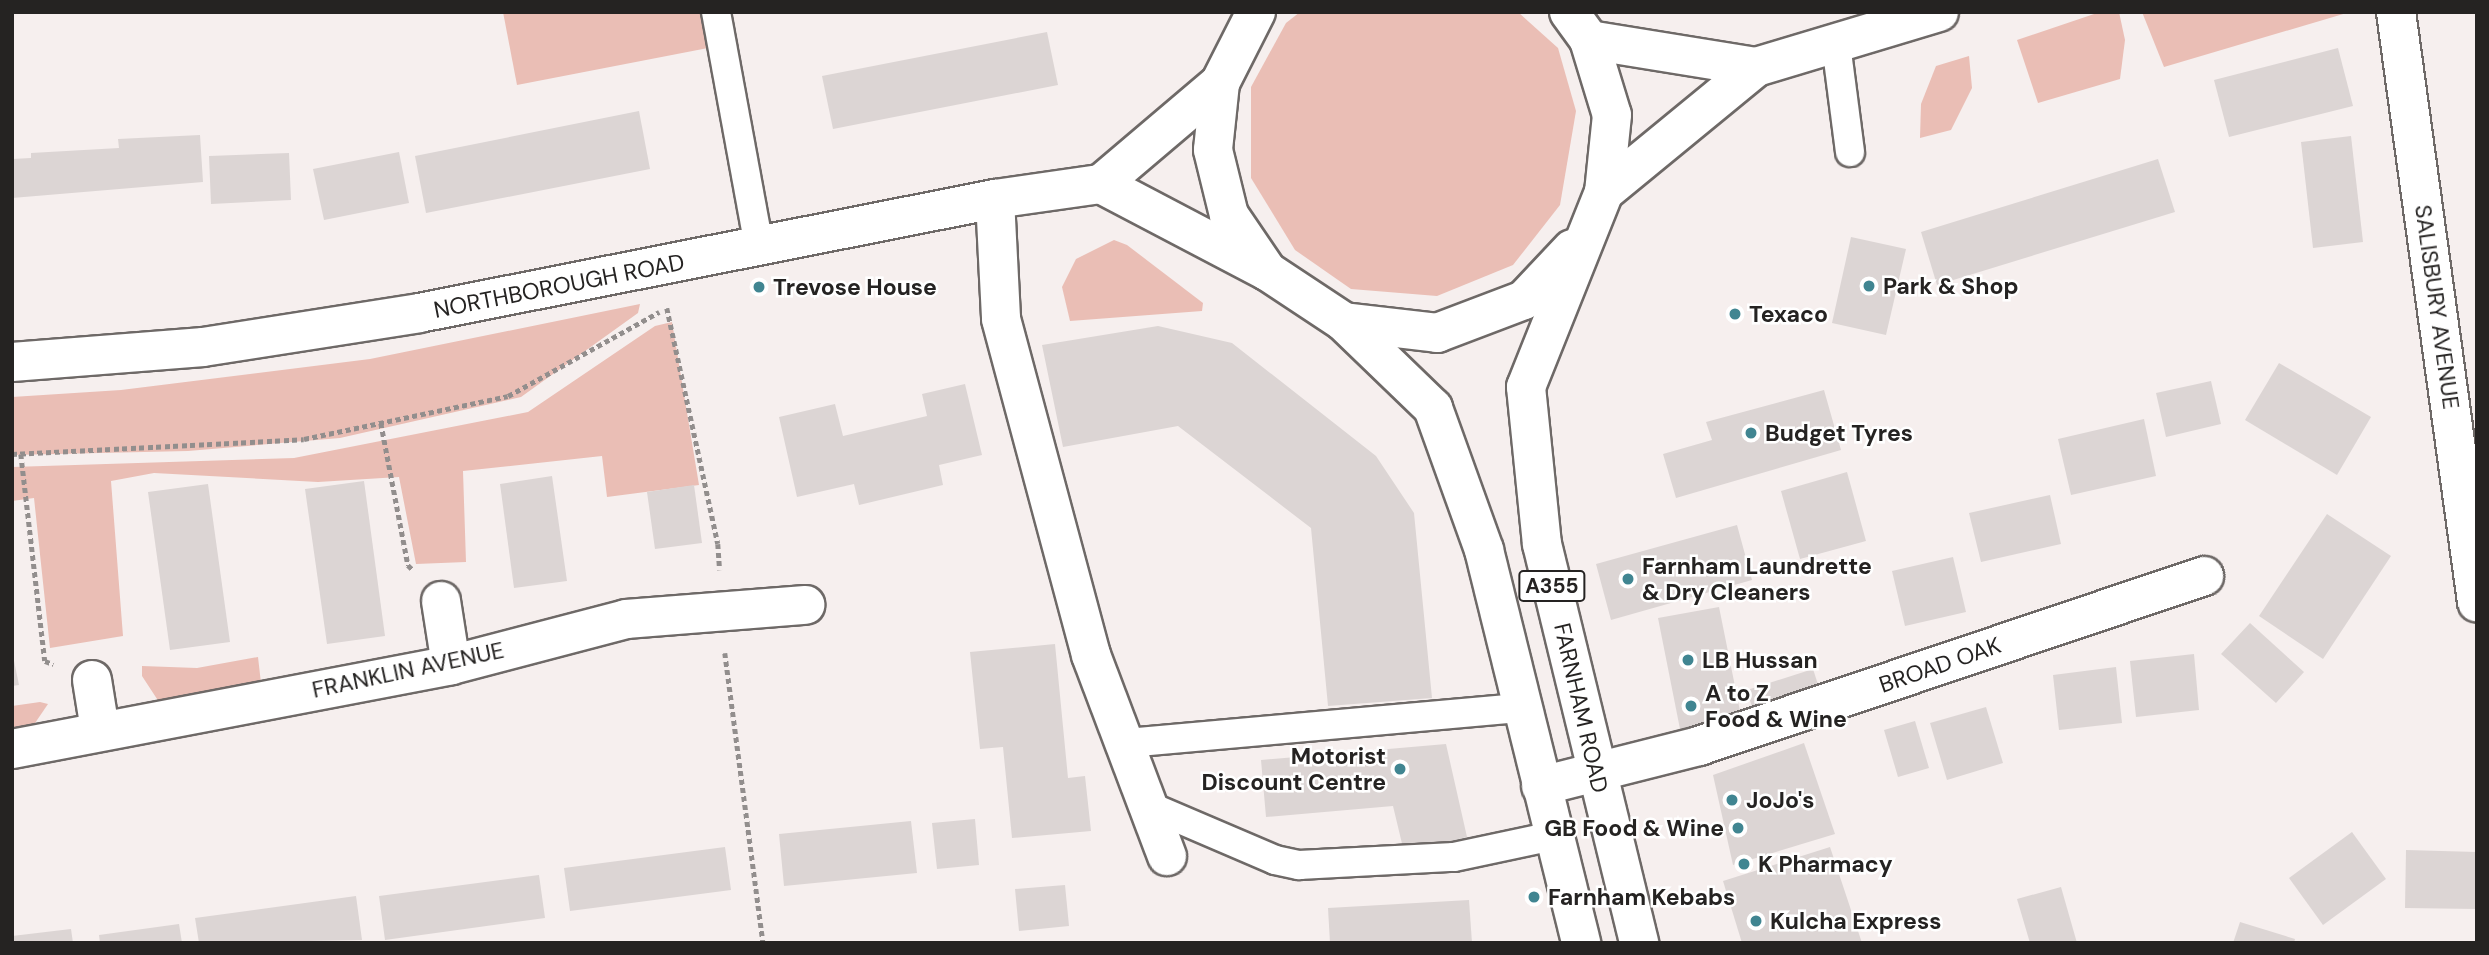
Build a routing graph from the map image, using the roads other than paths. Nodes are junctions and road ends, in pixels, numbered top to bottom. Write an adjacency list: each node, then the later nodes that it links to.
1 (716, 12): 14 (lane)
2 (1256, 12): 8 (street, FARNHAM ROAD / A355)
3 (1939, 12): 6 (street)
4 (2396, 12): 18 (street, SALISBURY AVENUE)
5 (1579, 26): 7 (street); 11 (street, FARNHAM ROAD / A355)
6 (1836, 44): 7 (street); 9 (lane)
7 (1756, 67): 11 (street)
8 (1220, 83): 10 (street); 15 (street, FARNHAM ROAD / A355)
9 (1850, 152)
10 (1101, 184): 12 (street, NORTHBOROUGH ROAD); 15 (street)
11 (1604, 192): 13 (street, FARNHAM ROAD / A355)
12 (995, 199): 14 (street, NORTHBOROUGH ROAD); 27 (street)
13 (1587, 232): 16 (street, FARNHAM ROAD / A355); 29 (street, FARNHAM ROAD / A355)
14 (759, 246): 17 (street, NORTHBOROUGH ROAD)
15 (1267, 271): 16 (street, FARNHAM ROAD / A355)
16 (1344, 322): 25 (street, FARNHAM ROAD / A355)
17 (12, 362)
18 (2465, 421): 21 (street, SALISBURY AVENUE)
19 (2204, 576): 29 (street, BROAD OAK)
20 (441, 601): 23 (street)
21 (2477, 602)
22 (805, 605): 23 (street, FRANKLIN AVENUE)
23 (451, 665): 26 (street, FRANKLIN AVENUE)
24 (92, 680): 26 (street)
25 (1521, 708): 27 (lane); 30 (street, FARNHAM ROAD / A355)
26 (100, 730): 28 (street, FRANKLIN AVENUE)
27 (1127, 743): 31 (street)
28 (12, 749)
29 (1595, 772): 30 (street, BROAD OAK); 35 (street, FARNHAM ROAD / A355)
30 (1541, 786): 32 (street, FARNHAM ROAD / A355)
31 (1149, 806): 32 (lane); 33 (street)
32 (1553, 836): 34 (street, FARNHAM ROAD / A355)
33 (1167, 856)
34 (1581, 943)
35 (1639, 943)

